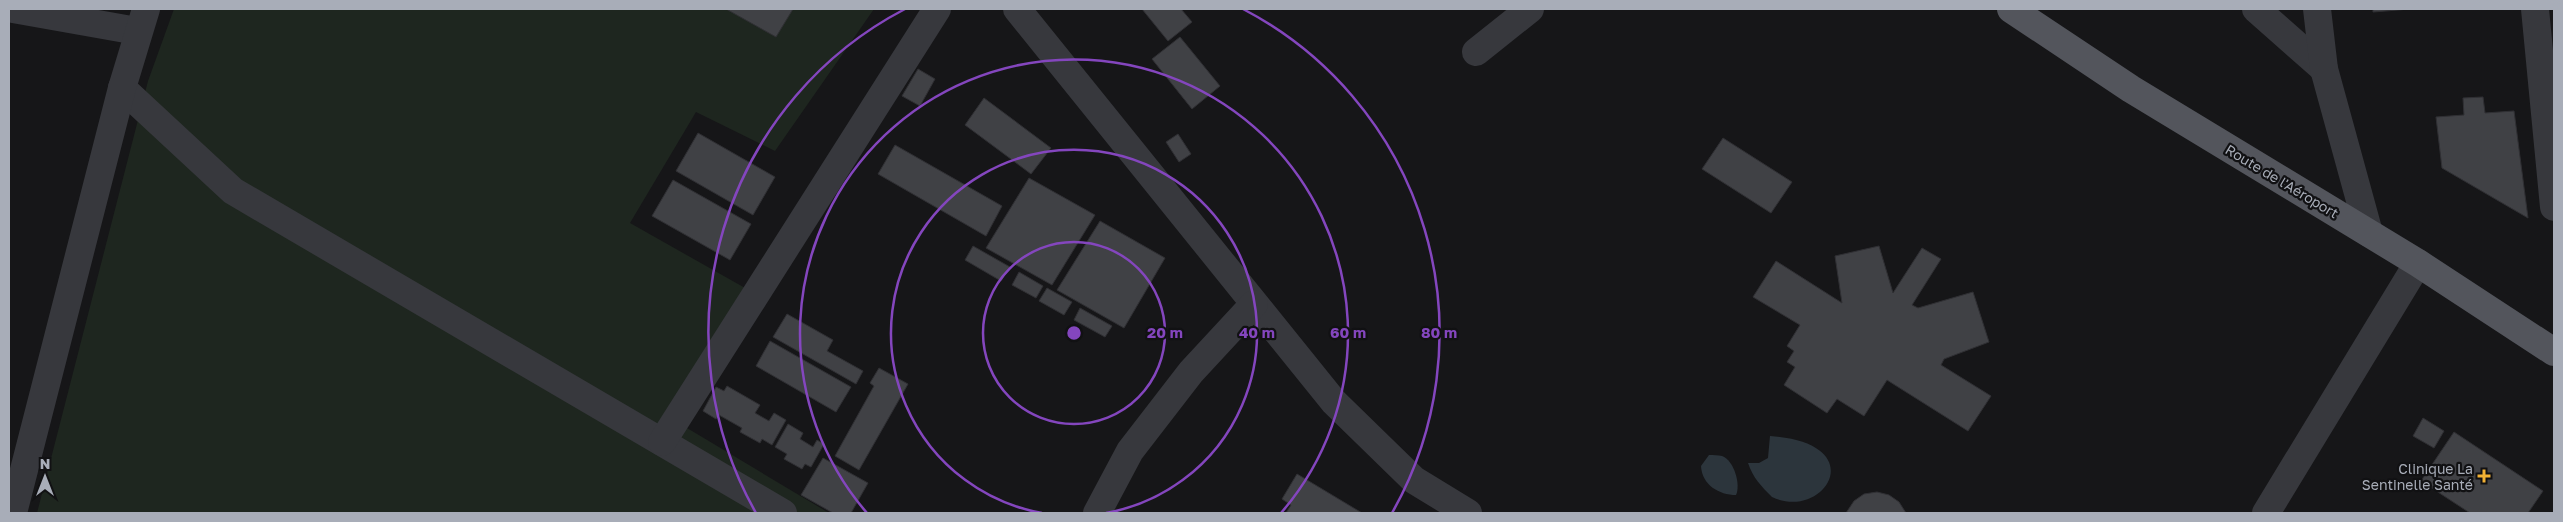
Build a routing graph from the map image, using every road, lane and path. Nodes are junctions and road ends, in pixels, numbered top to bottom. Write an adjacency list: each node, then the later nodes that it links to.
1 (13, 9): 9 (street)
2 (937, 9): 19 (street)
3 (1017, 9): 17 (street)
4 (1530, 9): 10 (street)
5 (2011, 9): 15 (main road, Route de l'Aéroport)
6 (2256, 9): 11 (street)
7 (2317, 9): 11 (street)
8 (2535, 9): 12 (street)
9 (142, 20): 13 (street)
10 (1476, 52)
11 (2324, 69): 15 (street)
12 (2548, 76): 14 (street)
13 (122, 88): 19 (street); 20 (street)
14 (2554, 207)
15 (2369, 232): 16 (main road, Route de l'Aéroport)
16 (2418, 263): 18 (main road, Route de l'Aéroport); 24 (street)
17 (1254, 304): 22 (street); 23 (street)
18 (2554, 352)
19 (662, 442): 21 (street)
20 (12, 513)
21 (783, 513)
22 (1097, 513)
23 (1468, 513)
24 (2266, 513)

